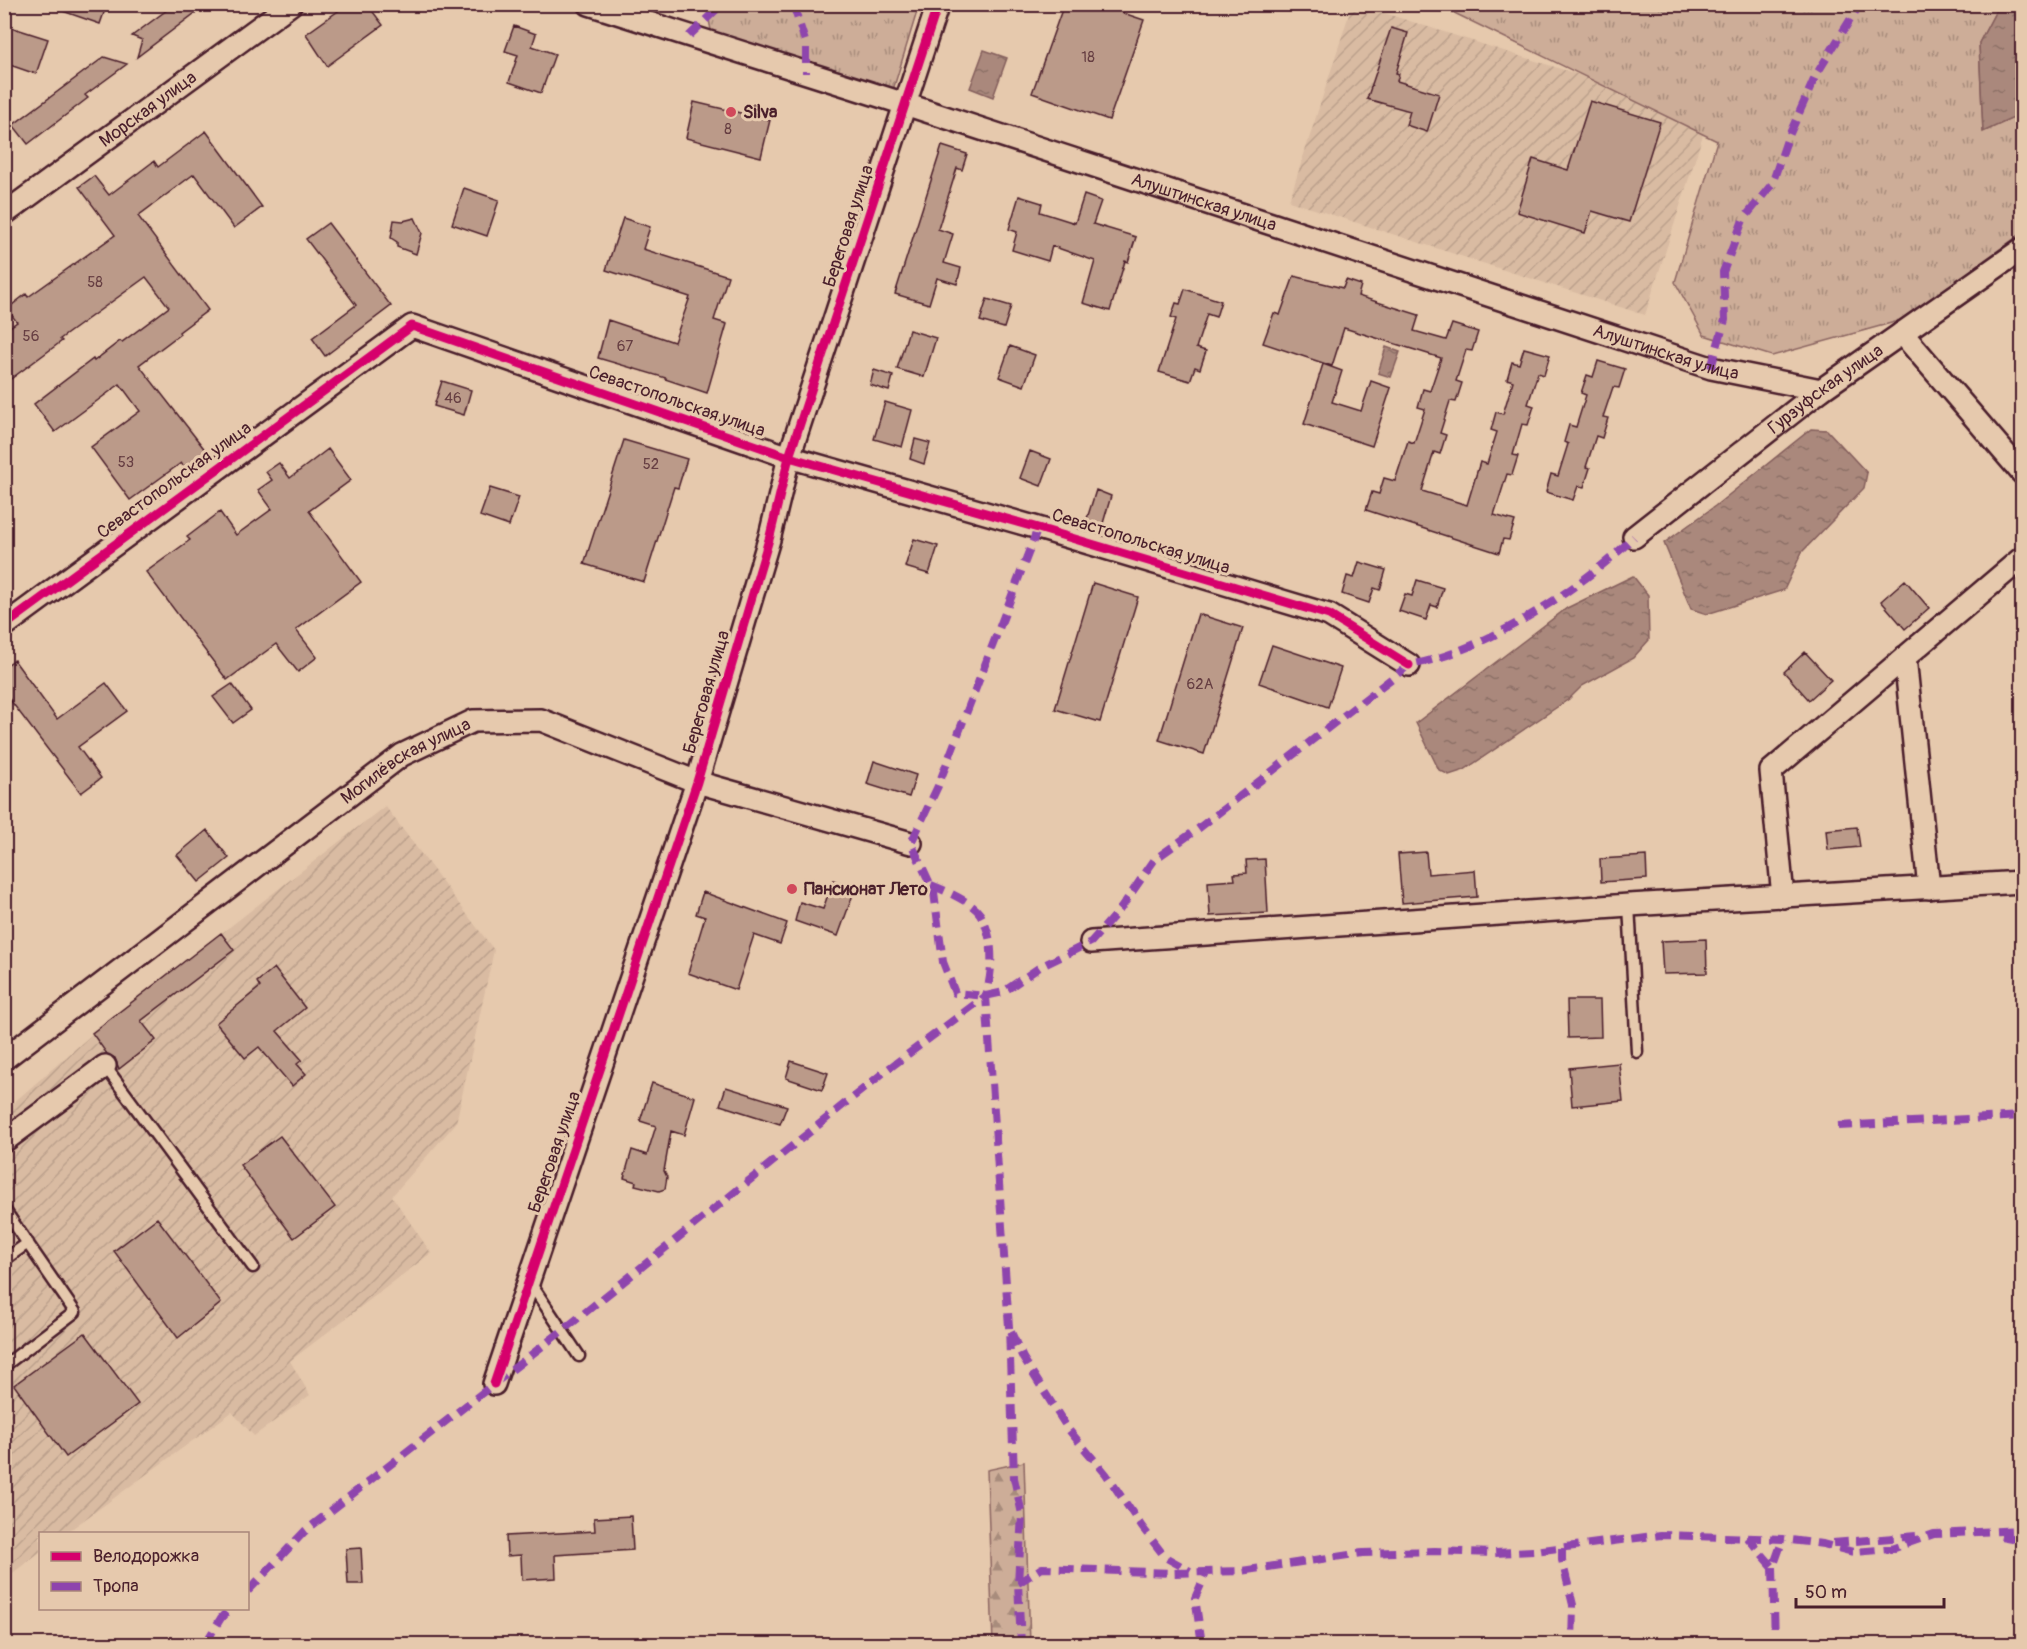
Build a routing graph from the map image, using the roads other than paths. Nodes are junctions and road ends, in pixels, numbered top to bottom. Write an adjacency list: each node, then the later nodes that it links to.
1 (291, 4): 5 (street, Морская улица)
2 (589, 4): 4 (street, Алуштинская улица)
3 (938, 4): 4 (street, Береговая улица)
4 (905, 104): 8 (street, Алуштинская улица); 9 (street, Береговая улица)
5 (4, 214)
6 (2022, 249): 7 (street, Гурзуфская улица)
7 (1902, 333): 8 (street, Гурзуфская улица); 10 (street)
8 (1821, 390): 11 (street, Гурзуфская улица)
9 (789, 457): 13 (street, Севастопольская улица); 15 (street, Севастопольская улица); 16 (street, Береговая улица)
10 (2022, 473)
11 (1634, 537)
12 (2022, 558): 14 (street)
13 (4, 626)
14 (1905, 657): 19 (street); 20 (street)
15 (1408, 665)
16 (697, 782): 17 (street, Могилёвская улица); 24 (street, Могилёвская улица); 31 (street, Береговая улица)
17 (911, 843)
18 (2022, 882): 19 (street)
19 (1929, 888): 20 (street)
20 (1783, 897): 21 (street)
21 (1629, 905): 22 (street); 23 (lane)
22 (1091, 942)
23 (1637, 1052)
24 (4, 1059)
25 (105, 1066): 26 (street); 30 (lane)
26 (4, 1141)
27 (4, 1209): 28 (lane)
28 (28, 1243): 29 (lane); 33 (lane)
29 (4, 1260)
30 (253, 1267)
31 (529, 1281): 32 (lane); 34 (street, Береговая улица)
32 (579, 1356)
33 (4, 1366)
34 (494, 1384)

